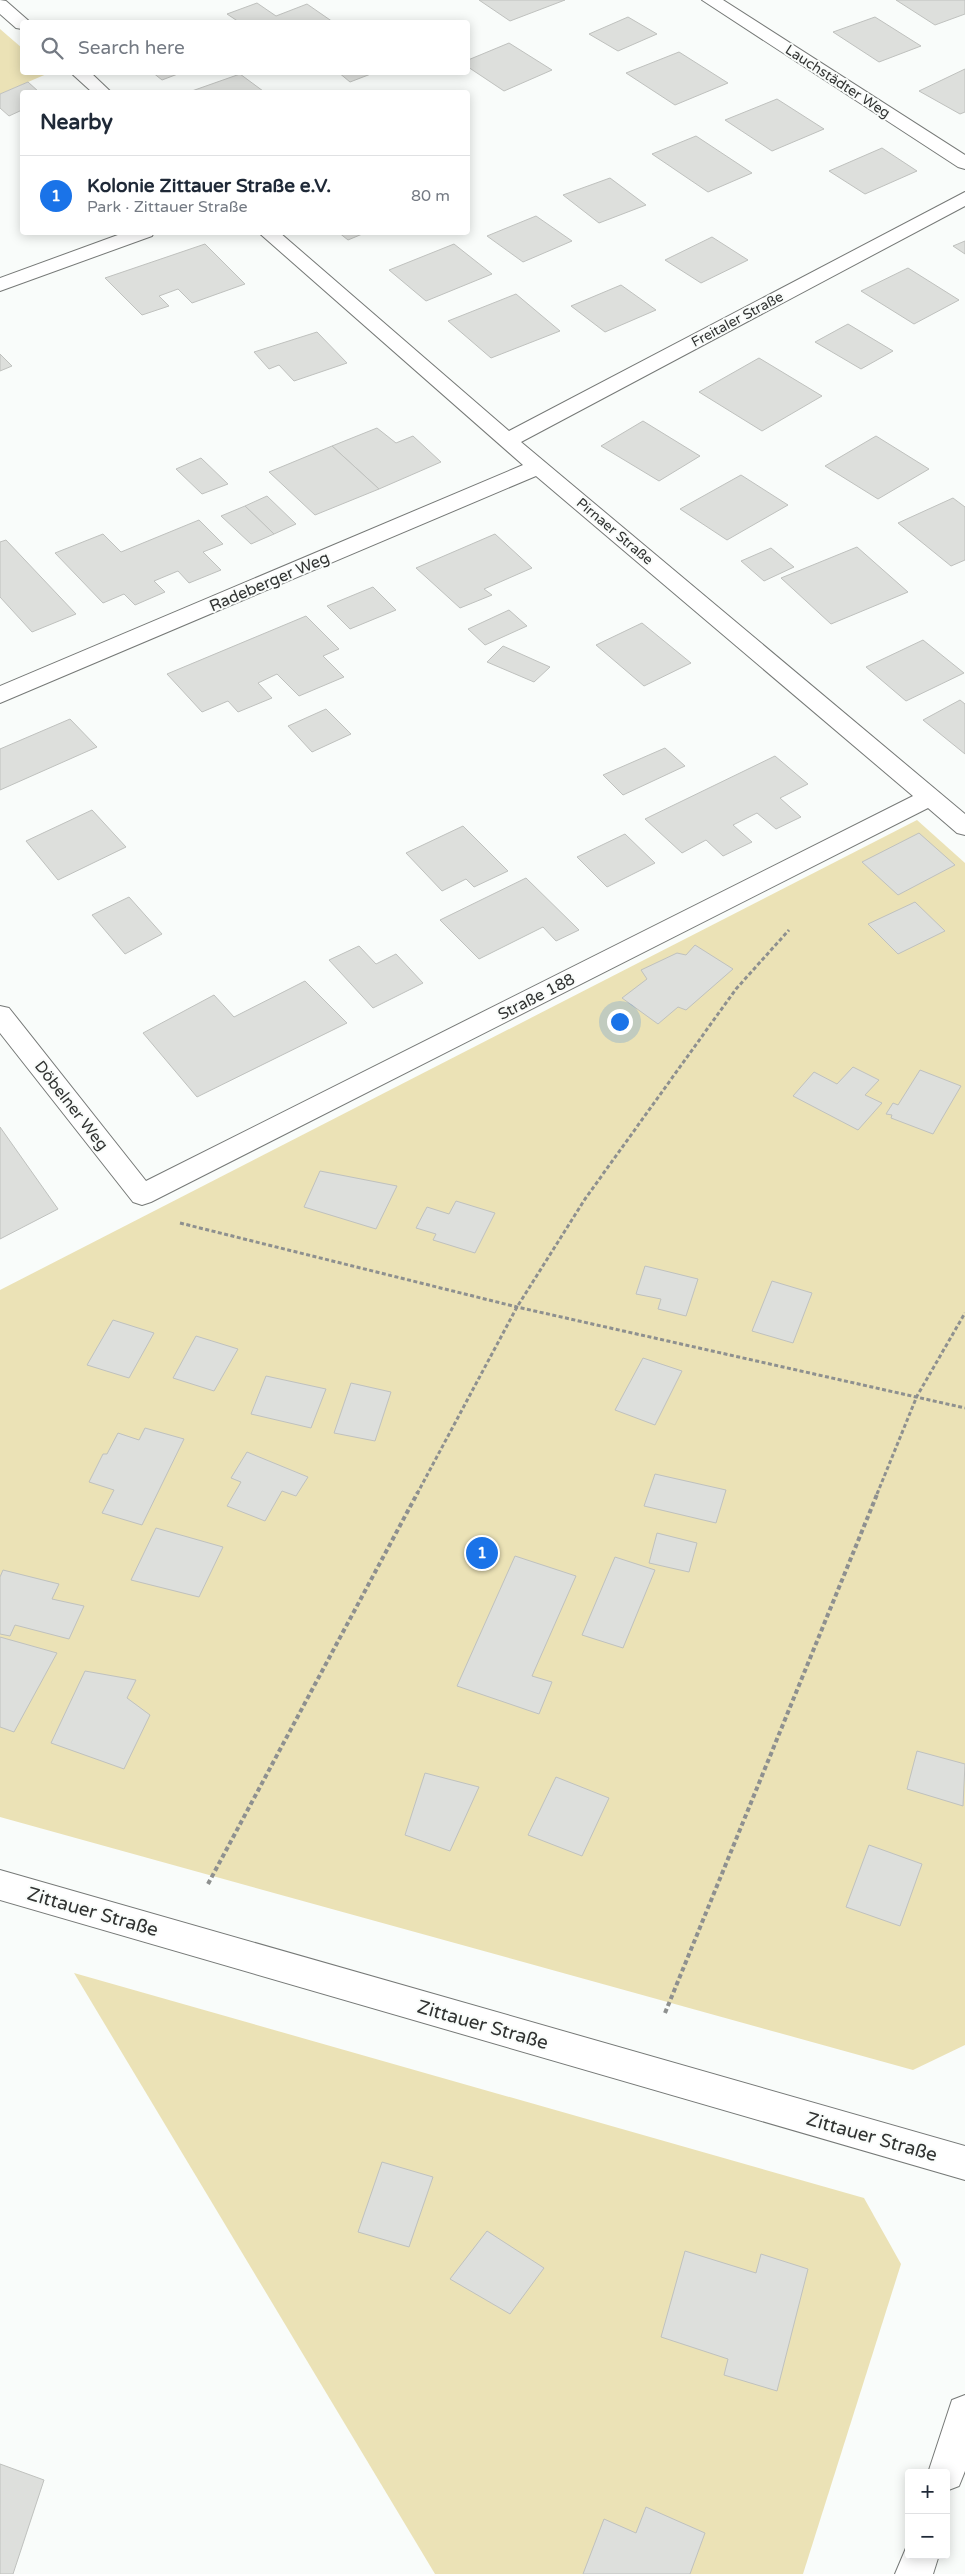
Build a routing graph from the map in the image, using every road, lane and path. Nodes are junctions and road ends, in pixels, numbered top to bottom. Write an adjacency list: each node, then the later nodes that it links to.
1 (711, 0): 6 (street, Lauchstädter Weg)
2 (0, 5): 3 (street)
3 (20, 22)
4 (82, 75): 5 (street)
5 (100, 90)
6 (965, 163)
7 (965, 198): 11 (street, Freitaler Straße)
8 (137, 235): 10 (street)
9 (270, 235): 11 (street, Pirnaer Straße)
10 (0, 285)
11 (510, 440): 12 (street, Pirnaer Straße)
12 (538, 467): 13 (street, Radeberger Weg); 14 (street, Pirnaer Straße)
13 (0, 695)
14 (930, 797): 15 (street, Pirnaer Straße); 18 (street, Straße 188)
15 (965, 827)
16 (789, 930): 19 (path)
17 (0, 1015): 18 (street, Döbelner Weg)
18 (142, 1195): 19 (path)
19 (517, 1307): 21 (path); 23 (path)
20 (965, 1313): 21 (path)
21 (917, 1396): 22 (path); 25 (path)
22 (965, 1408)
23 (208, 1884)
24 (0, 1885): 26 (street, Zittauer Straße)
25 (665, 2013)
26 (965, 2163)
27 (965, 2413): 28 (street)
28 (947, 2469)
29 (919, 2559): 30 (street)
30 (914, 2574)

